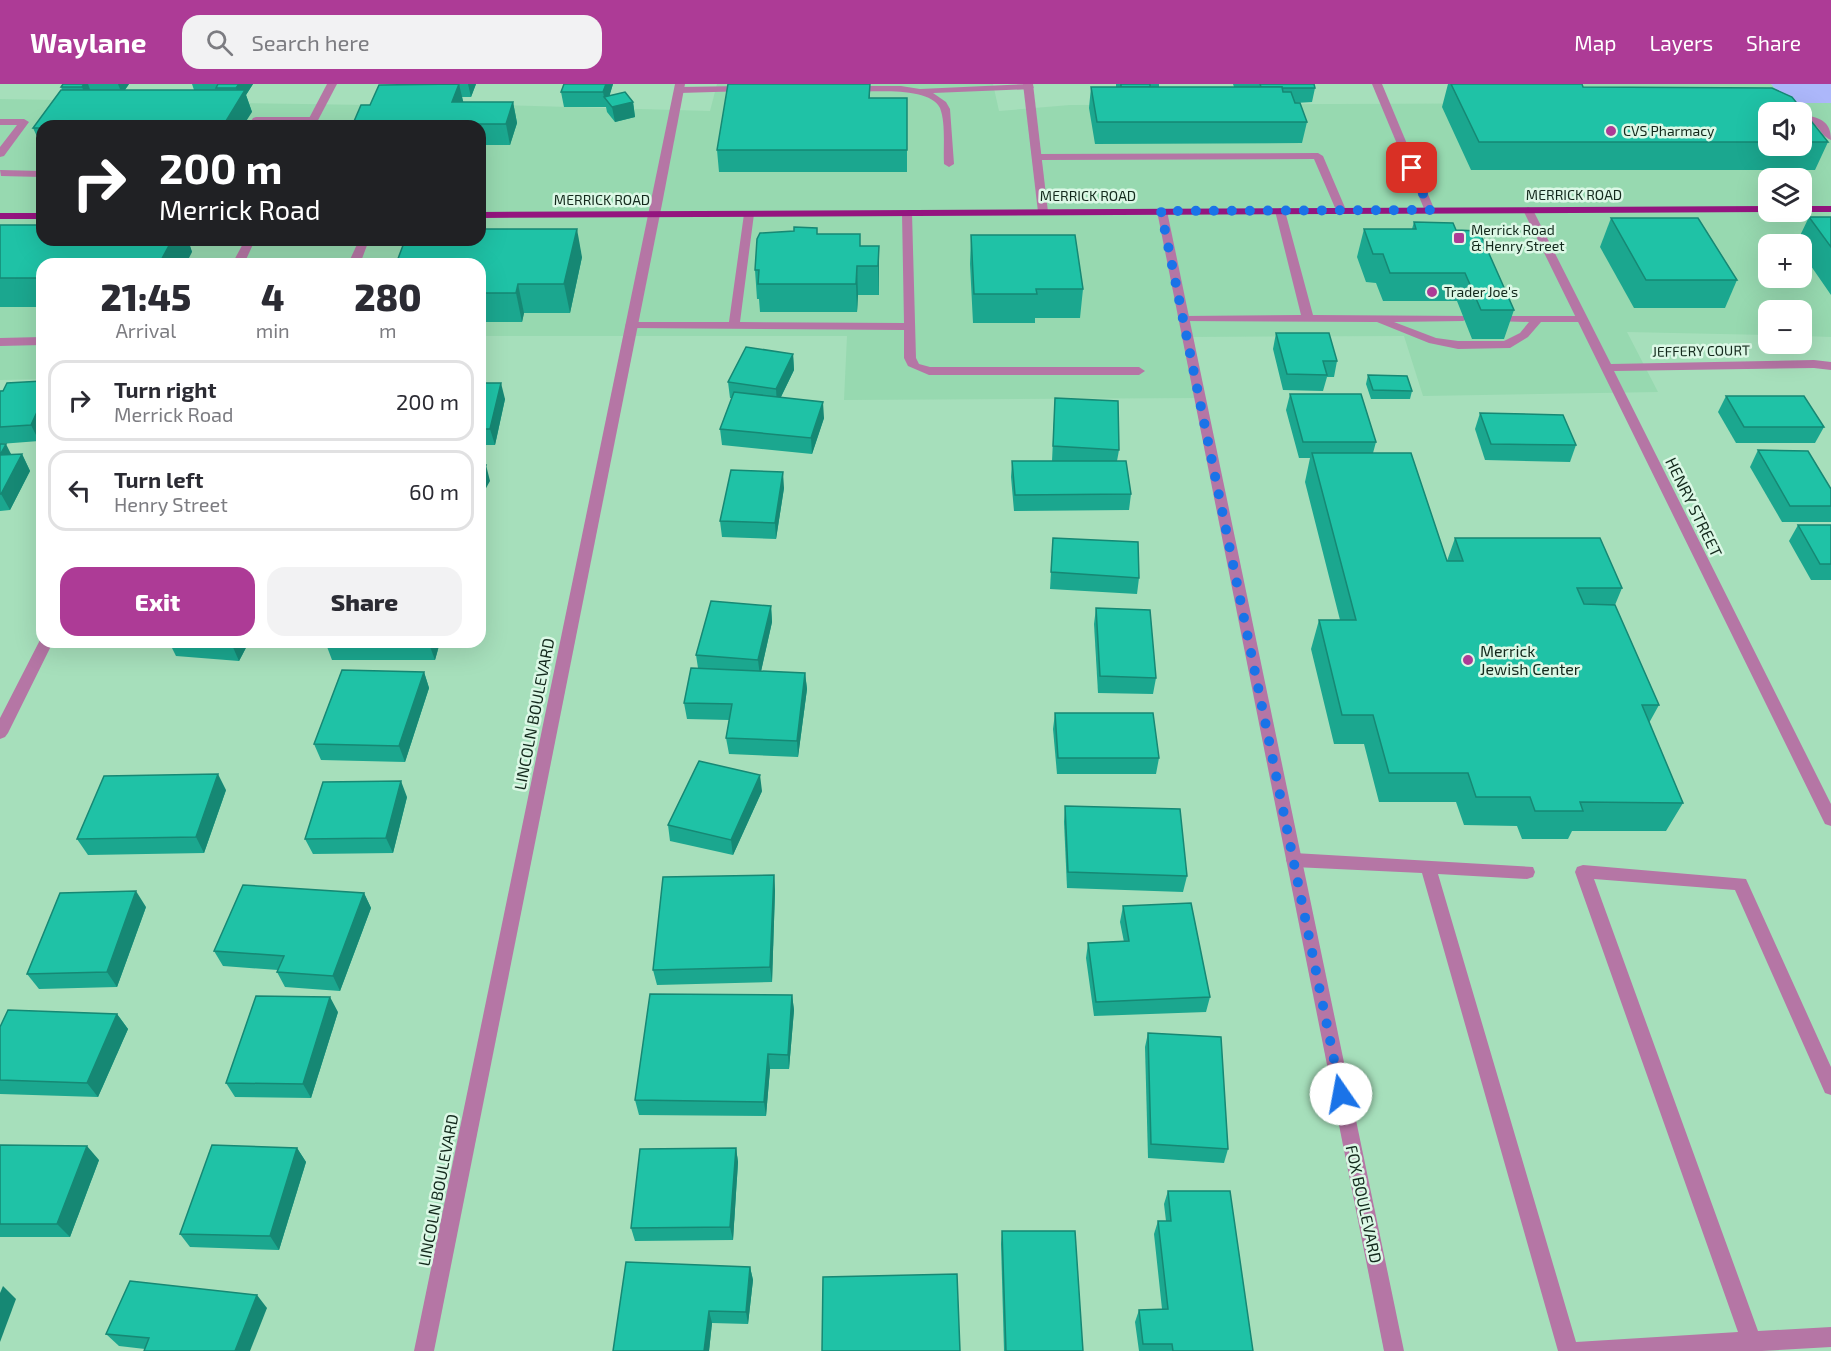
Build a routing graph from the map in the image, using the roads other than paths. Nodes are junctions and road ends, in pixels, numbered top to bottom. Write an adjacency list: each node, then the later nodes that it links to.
1 (332, 84): 9 (street)
2 (1377, 84): 21 (street)
3 (1029, 86): 7 (street); 13 (street)
4 (680, 87): 5 (street); 29 (street, LINCOLN BOULEVARD)
5 (762, 89)
6 (844, 89): 7 (street)
7 (921, 90): 14 (street)
8 (1812, 119): 11 (street)
9 (314, 120)
10 (0, 122): 12 (street)
11 (1831, 137)
12 (0, 154)
13 (1037, 157): 20 (street); 25 (street)
14 (949, 164)
15 (0, 173): 16 (street)
16 (36, 174)
17 (1758, 209): 22 (main road, MERRICK ROAD)
18 (1812, 209): 19 (main road)
19 (1831, 209)
20 (1341, 210): 21 (main road, MERRICK ROAD); 24 (main road, MERRICK ROAD)
21 (1430, 210): 22 (main road, MERRICK ROAD)
22 (1528, 210): 38 (street, HENRY STREET)
23 (1161, 211): 24 (main road, MERRICK ROAD); 25 (main road, MERRICK ROAD); 35 (street, FOX BOULEVARD)
24 (1280, 211): 32 (street)
25 (1043, 212): 26 (main road, MERRICK ROAD)
26 (907, 213): 27 (main road, MERRICK ROAD); 41 (street)
27 (749, 214): 29 (main road, MERRICK ROAD); 40 (street)
28 (486, 215): 29 (main road, MERRICK ROAD)
29 (654, 215): 39 (street, LINCOLN BOULEVARD)
30 (0, 216): 31 (main road)
31 (36, 216)
32 (1308, 318): 33 (street); 35 (street)
33 (1374, 318): 34 (street); 37 (street)
34 (1463, 318)
35 (1184, 319): 50 (street, FOX BOULEVARD)
36 (1496, 319): 37 (street)
37 (1538, 319): 38 (street)
38 (1582, 319): 45 (street, HENRY STREET)
39 (631, 326): 40 (street); 56 (street, LINCOLN BOULEVARD)
40 (734, 326): 41 (street)
41 (910, 327): 46 (street)
42 (36, 341): 43 (street)
43 (0, 342)
44 (1831, 366): 45 (street, JEFFERY COURT)
45 (1606, 368): 49 (street, HENRY STREET)
46 (1139, 371)
47 (43, 648): 48 (street)
48 (0, 733)
49 (1831, 820)
50 (1294, 860): 51 (street); 57 (street, FOX BOULEVARD)
51 (1428, 867): 52 (street); 58 (street)
52 (1527, 872)
53 (1831, 1087): 55 (street)
54 (1831, 1337): 55 (street)
55 (1751, 1341): 59 (street)
56 (424, 1351)
57 (1394, 1351)
58 (1568, 1351)
59 (1578, 1351)

